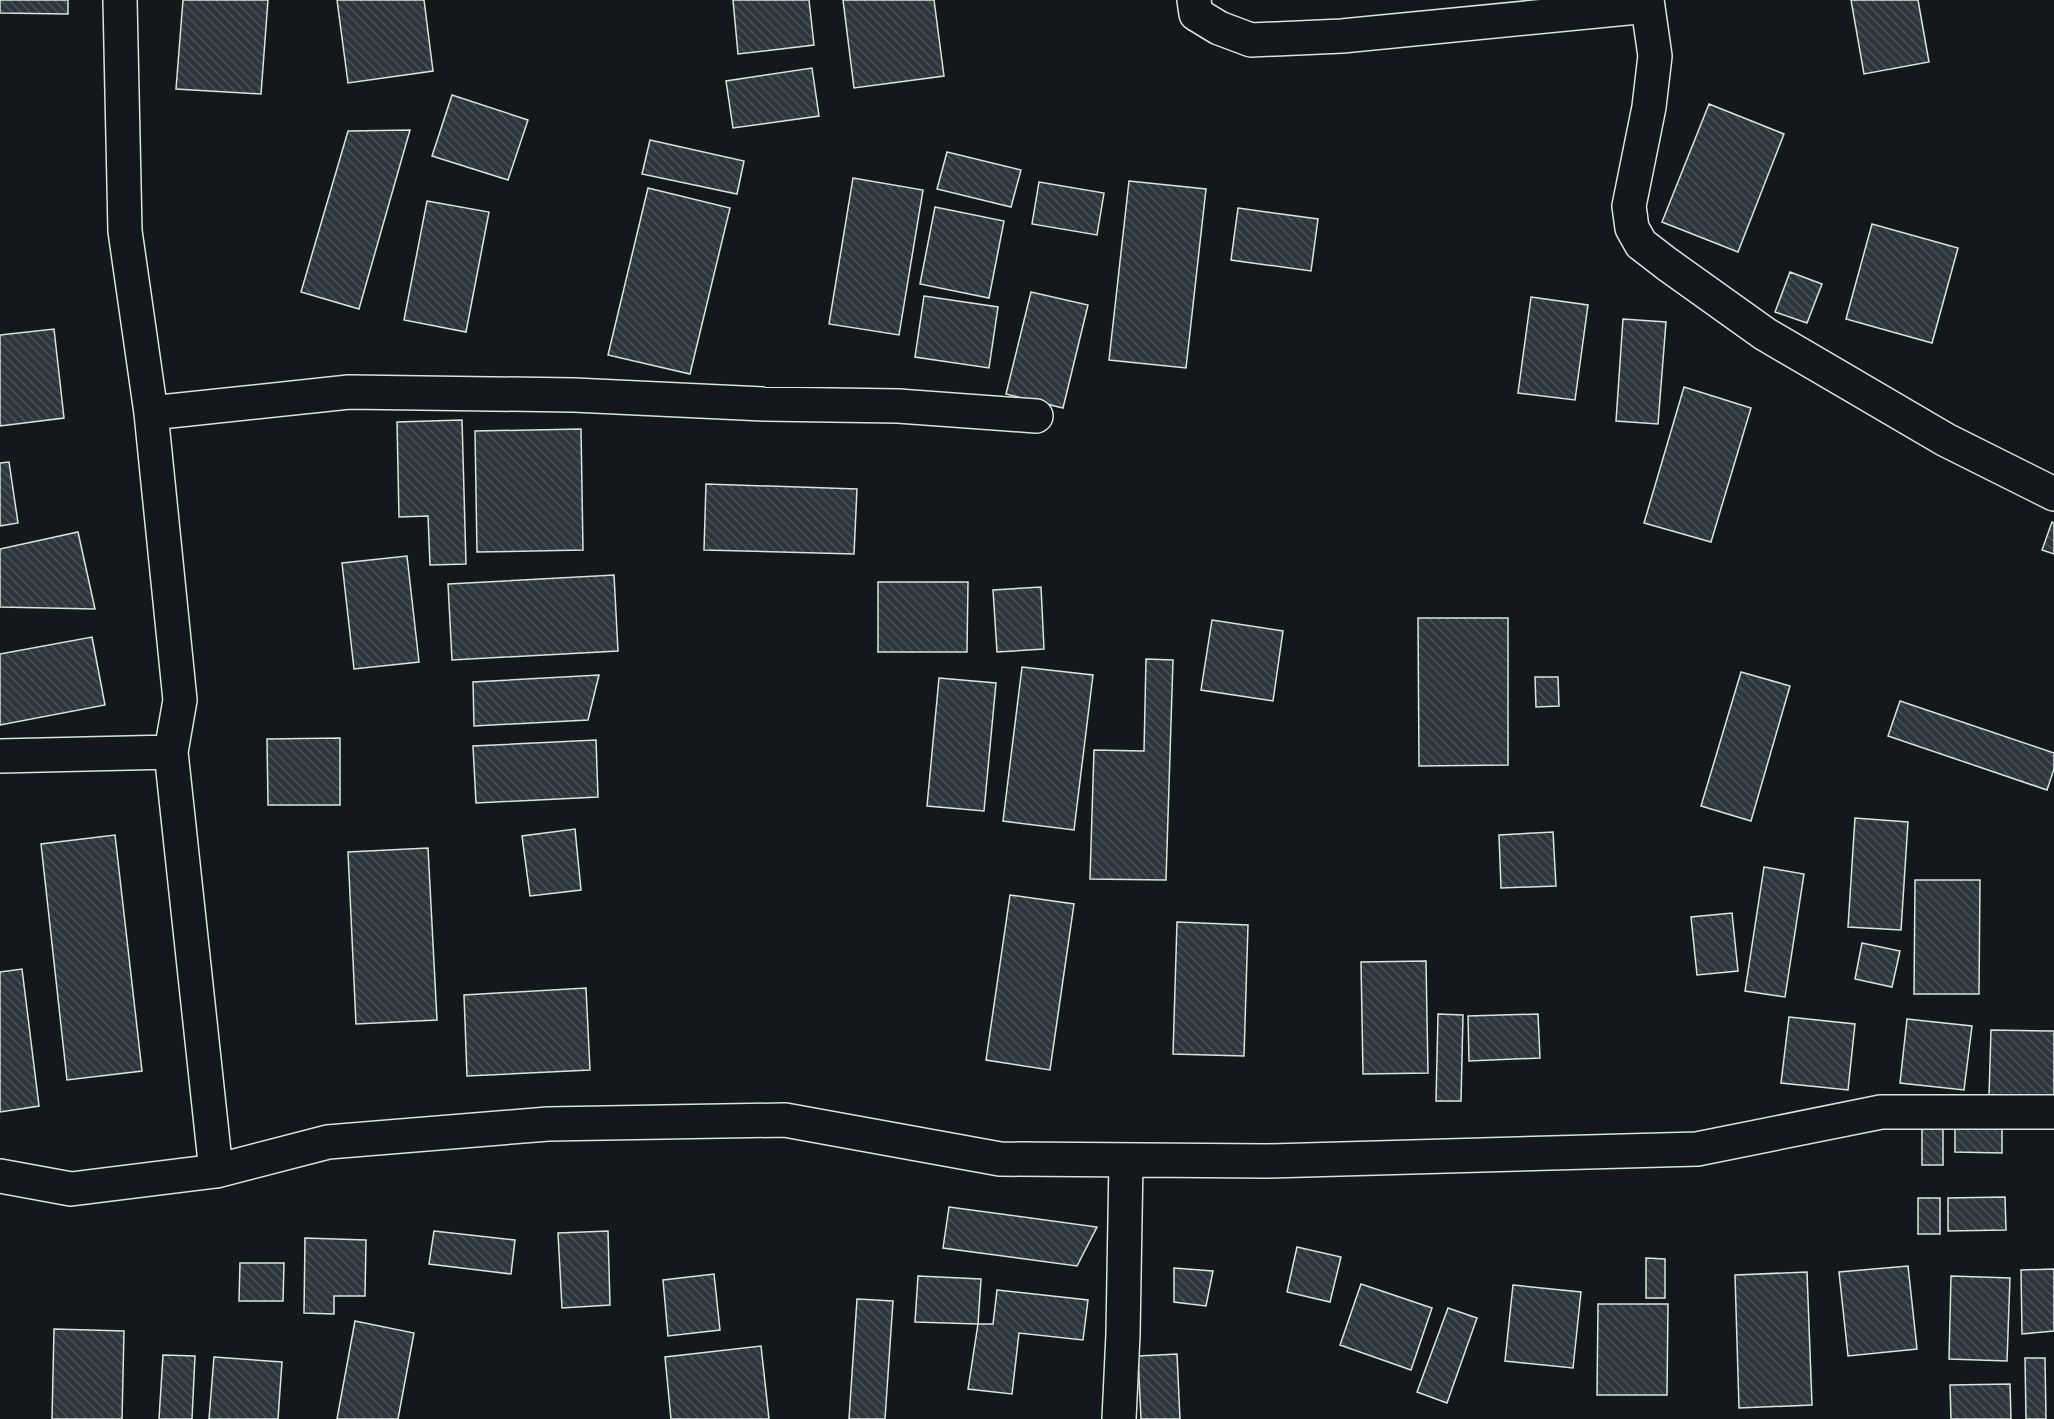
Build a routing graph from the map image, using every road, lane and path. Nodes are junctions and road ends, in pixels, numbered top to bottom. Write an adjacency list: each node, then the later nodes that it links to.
1 (120, 0): 4 (street)
2 (1194, 0): 3 (street)
3 (1648, 3): 6 (street)
4 (151, 412): 5 (street); 7 (street)
5 (1036, 416)
6 (2054, 494)
7 (171, 752): 8 (street); 11 (street)
8 (0, 756)
9 (2054, 1113): 10 (street)
10 (1126, 1160): 11 (street); 13 (street)
11 (216, 1171): 12 (street)
12 (0, 1176)
13 (1119, 1419)

